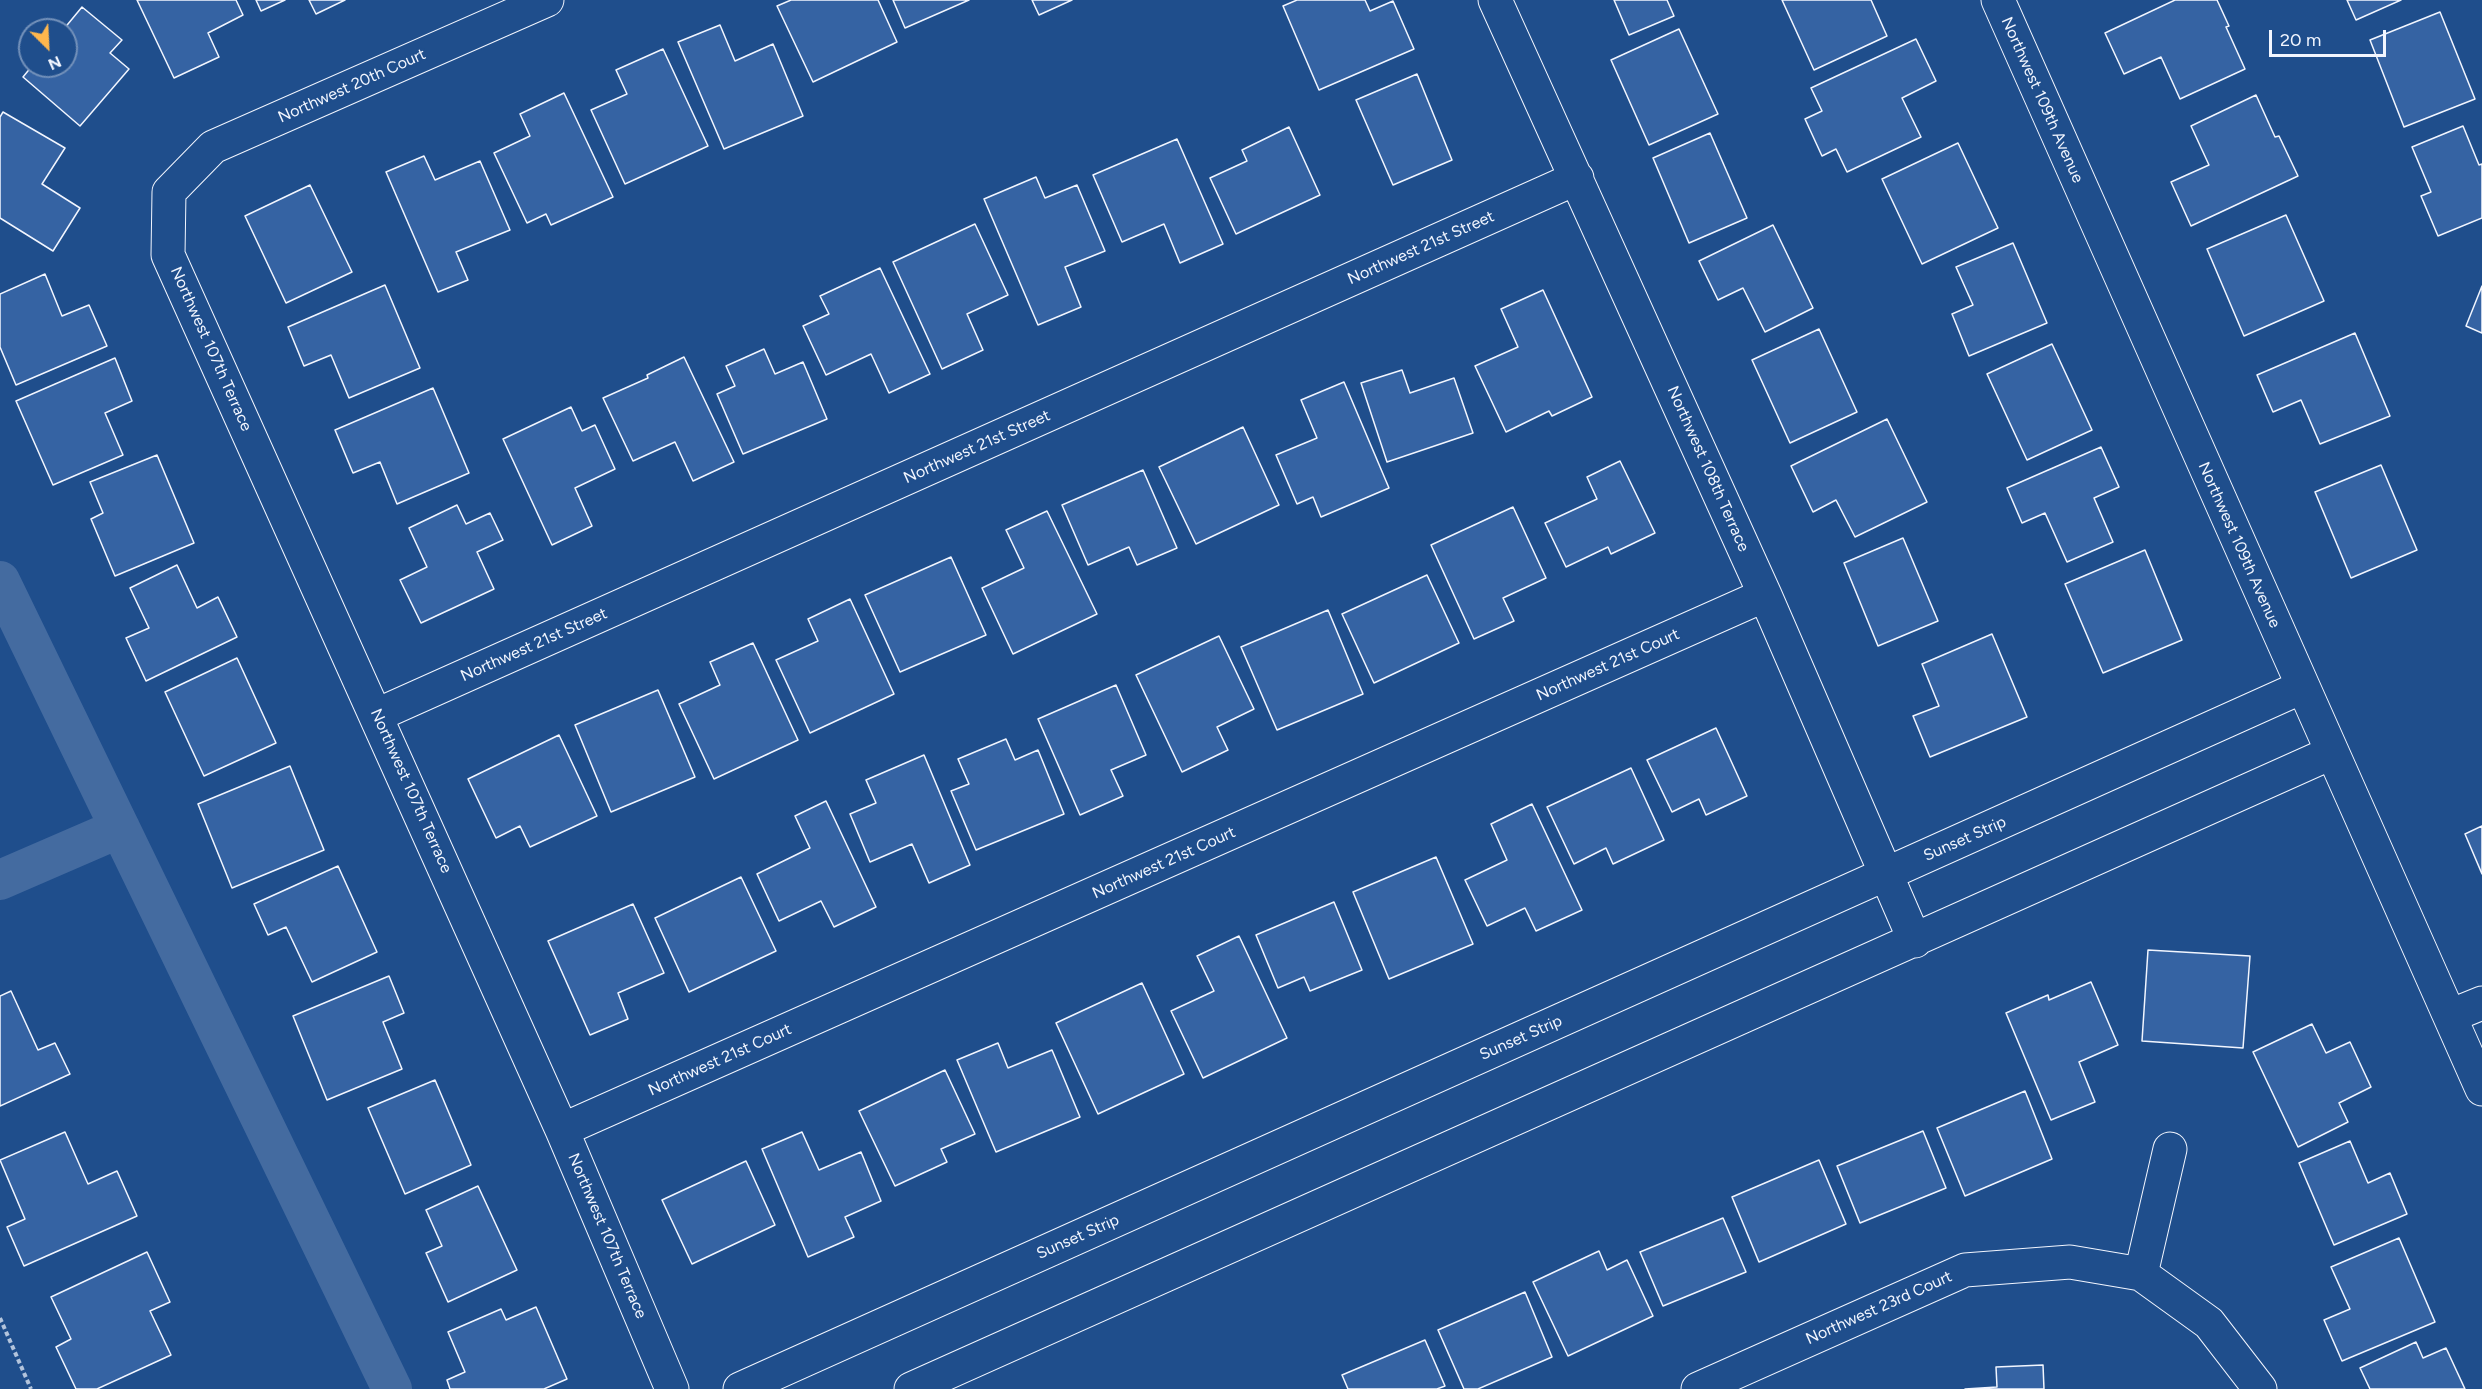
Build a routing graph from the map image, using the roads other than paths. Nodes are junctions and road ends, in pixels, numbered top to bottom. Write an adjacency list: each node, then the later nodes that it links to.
1 (547, 0): 5 (street, Northwest 20th Court)
2 (1495, 0): 4 (street, Northwest 108th Terrace)
3 (1998, 0): 7 (street, Northwest 109th Avenue)
4 (1577, 178): 6 (street, Northwest 108th Terrace); 8 (street, Northwest 21st Street)
5 (169, 192): 8 (street, Northwest 107th Terrace)
6 (1765, 595): 10 (street, Northwest 108th Terrace); 15 (street, Northwest 21st Court)
7 (2302, 687): 9 (street, Northwest 109th Avenue); 10 (street, Sunset Strip)
8 (377, 715): 15 (street, Northwest 107th Terrace)
9 (2331, 753): 11 (street); 13 (street, Northwest 109th Avenue)
10 (1886, 874): 11 (street, Northwest 108th Terrace); 19 (street, Sunset Strip)
11 (1915, 941): 20 (street)
12 (2482, 1003): 13 (street)
13 (2450, 1016): 14 (street, Northwest 109th Avenue)
14 (2482, 1089)
15 (562, 1130): 18 (street, Northwest 107th Terrace)
16 (2170, 1149): 17 (street)
17 (2141, 1274): 21 (street, Northwest 23rd Court); 22 (street)
18 (672, 1389)
19 (740, 1389)
20 (911, 1389)
21 (1698, 1389)
22 (2260, 1389)

